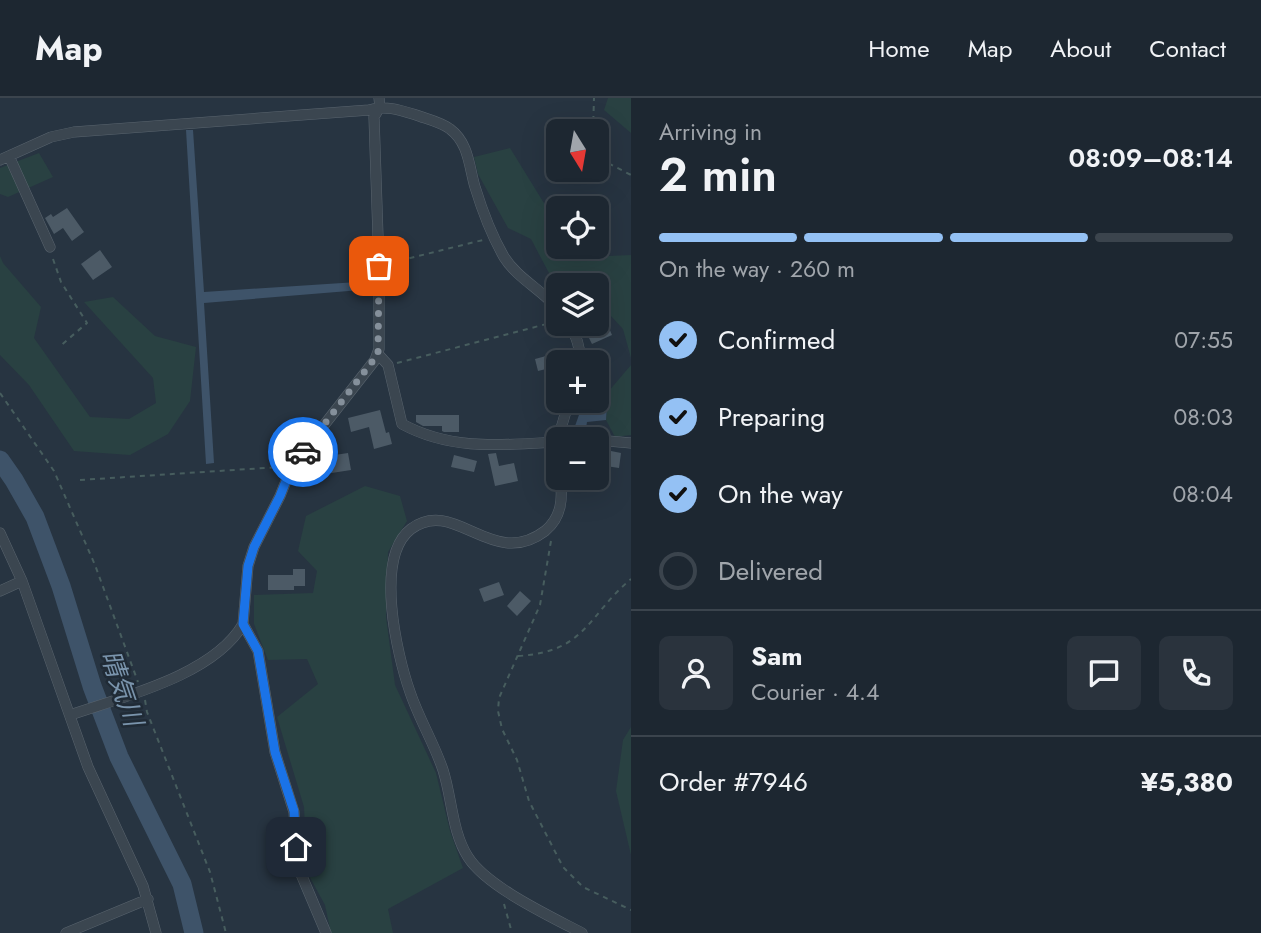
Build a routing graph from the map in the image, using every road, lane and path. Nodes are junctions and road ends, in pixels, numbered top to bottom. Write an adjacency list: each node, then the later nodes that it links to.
1 (594, 98): 3 (path)
2 (379, 102): 4 (street); 7 (street); 9 (street)
3 (593, 119)
4 (4, 158): 8 (street)
5 (609, 164): 6 (path)
6 (631, 175)
7 (494, 237): 9 (path); 10 (street)
8 (50, 247): 12 (path)
9 (379, 266): 13 (street)
10 (546, 298)
11 (546, 324): 14 (path)
12 (59, 347)
13 (378, 354): 14 (street); 19 (street)
14 (388, 365): 16 (street)
15 (0, 393): 29 (path)
16 (546, 439)
17 (609, 441): 18 (street)
18 (631, 443)
19 (292, 466): 20 (path); 27 (street)
20 (80, 480)
21 (560, 490): 22 (street)
22 (551, 526): 28 (path); 31 (street)
23 (0, 533): 25 (street)
24 (631, 579): 28 (path)
25 (22, 582): 26 (street); 30 (street)
26 (0, 590)
27 (243, 624): 29 (street); 37 (street)
28 (517, 656): 33 (path)
29 (143, 690): 30 (street); 36 (path)
30 (70, 715): 32 (street)
31 (499, 886): 38 (path); 39 (street)
32 (148, 899): 34 (street); 35 (street)
33 (631, 910)
34 (66, 933)
35 (156, 933)
36 (226, 933)
37 (326, 933)
38 (512, 933)
39 (582, 933)

